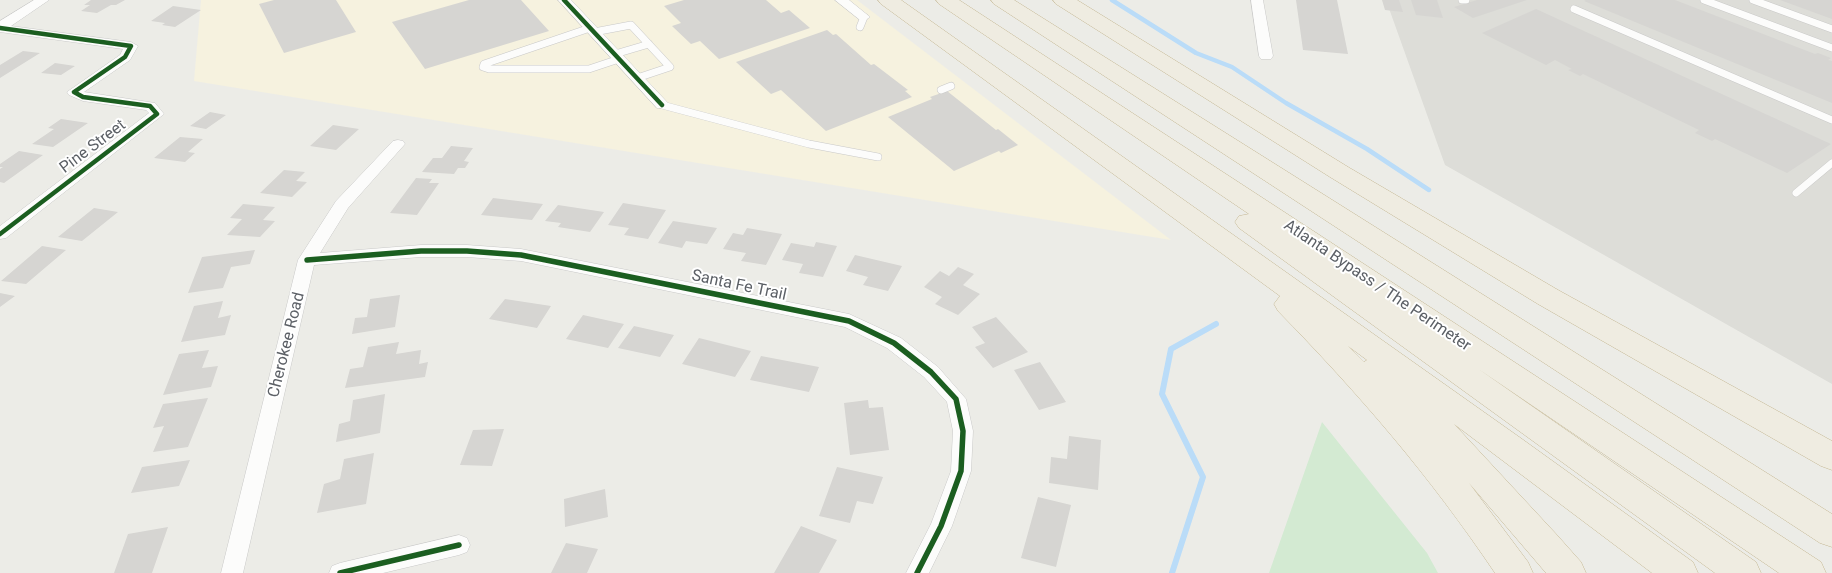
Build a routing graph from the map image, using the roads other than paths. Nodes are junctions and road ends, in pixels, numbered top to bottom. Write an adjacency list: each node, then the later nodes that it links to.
1 (43, 0): 17 (street)
2 (564, 0): 19 (street)
3 (840, 0): 16 (street)
4 (879, 0): 14 (highway)
5 (946, 0): 26 (highway, Atlanta Bypass / The Perimeter)
6 (1001, 0): 42 (highway)
7 (1050, 0): 24 (highway)
8 (1063, 0): 24 (highway)
9 (1257, 0): 22 (street)
10 (1462, 0): 11 (lane)
11 (1466, 0)
12 (1704, 0): 21 (lane)
13 (1753, 0): 18 (lane)
14 (895, 5): 35 (highway)
15 (1574, 9): 30 (lane)
16 (862, 22)
17 (0, 28): 36 (street, Pine Street)
18 (1832, 29)
19 (592, 30): 20 (lane); 23 (street); 23 (lane)
20 (649, 44): 23 (lane); 25 (lane)
21 (1832, 48)
22 (1266, 56)
23 (617, 57): 25 (street)
24 (1183, 75): 39 (highway)
25 (637, 78): 29 (street)
26 (1068, 80): 50 (highway); 51 (highway, Atlanta Bypass / The Perimeter)
27 (951, 86): 28 (lane)
28 (941, 90)
29 (662, 105): 32 (lane)
30 (1832, 120)
31 (398, 144): 37 (street, Cherokee Road)
32 (878, 157)
33 (1832, 163): 34 (lane)
34 (1796, 193)
35 (1193, 220): 38 (highway); 47 (highway)
36 (0, 234)
37 (308, 260): 44 (street, Cherokee Road); 46 (street, Santa Fe Trail)
38 (1272, 276): 48 (highway); 49 (highway)
39 (1548, 297): 40 (highway); 41 (highway)
40 (1832, 457)
41 (1832, 474)
42 (1832, 532)
43 (459, 545): 45 (street)
44 (232, 573)
45 (340, 573)
46 (917, 573)
47 (1515, 573)
48 (1568, 573)
49 (1680, 573)
50 (1743, 573)
51 (1808, 573)

